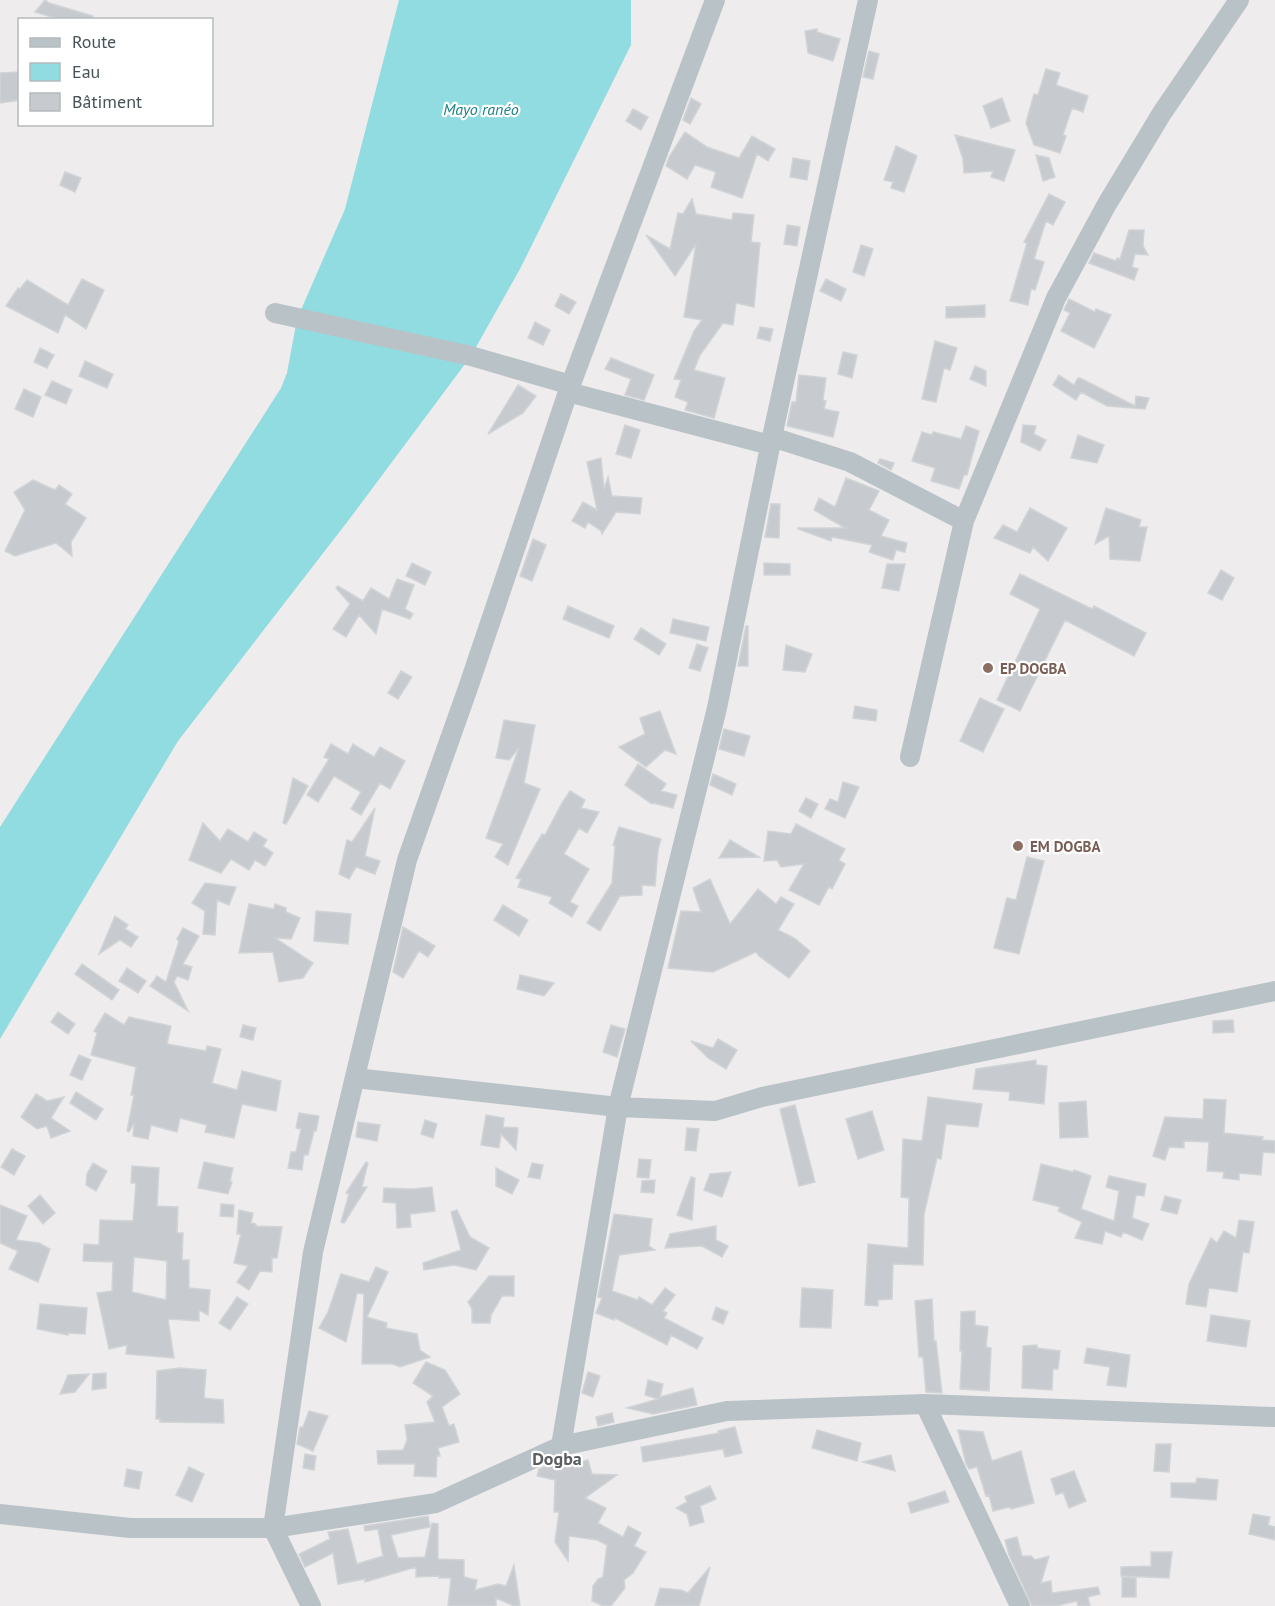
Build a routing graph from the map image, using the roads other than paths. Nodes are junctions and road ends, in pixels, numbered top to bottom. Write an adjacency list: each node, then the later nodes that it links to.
1 (715, 0): 5 (street)
2 (868, 0): 6 (street)
3 (1239, 0): 7 (street)
4 (275, 313): 5 (street)
5 (570, 389): 6 (street); 10 (street)
6 (771, 441): 7 (street); 11 (street)
7 (964, 521): 8 (street)
8 (910, 757)
9 (1275, 992): 11 (street)
10 (355, 1078): 11 (street); 16 (street)
11 (618, 1107): 14 (street)
12 (925, 1404): 13 (street); 14 (street); 18 (street)
13 (1275, 1417)
14 (561, 1446): 16 (street)
15 (0, 1514): 16 (street)
16 (273, 1528): 17 (street)
17 (311, 1606)
18 (1020, 1606)

